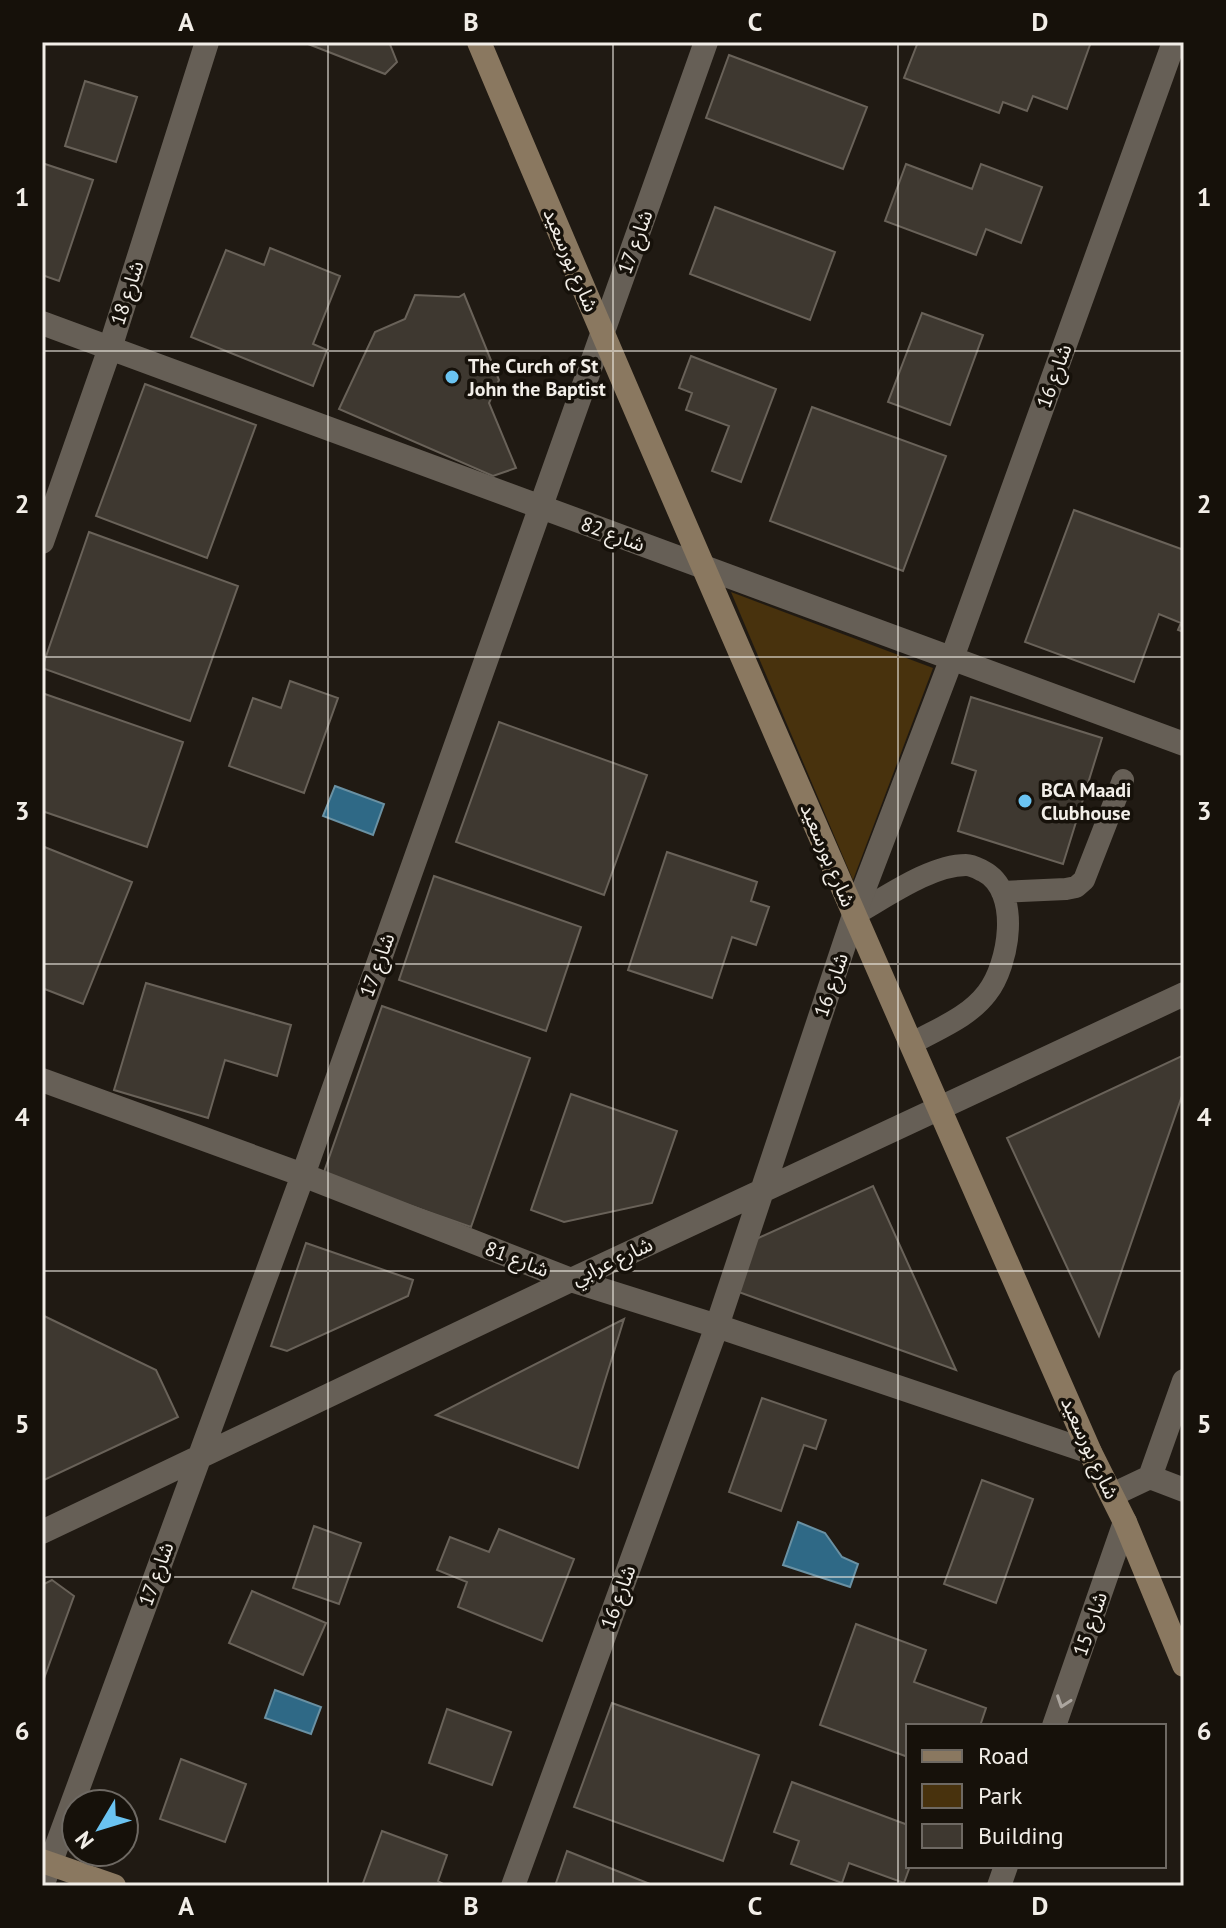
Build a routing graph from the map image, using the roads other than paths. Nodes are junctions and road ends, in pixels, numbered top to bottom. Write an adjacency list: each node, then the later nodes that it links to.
1 (207, 42): 7 (street, شارع 18)
2 (479, 42): 6 (main road, شارع بورسعيد)
3 (706, 42): 6 (street, شارع 17)
4 (1174, 42): 11 (street, شارع 16)
5 (42, 323): 7 (street, شارع 82)
6 (602, 334): 8 (street, شارع 17); 10 (main road, شارع بورسعيد)
7 (110, 348): 8 (street, شارع 82); 9 (street, شارع 18)
8 (540, 507): 10 (street, شارع 82); 20 (street, شارع 17)
9 (42, 542)
10 (705, 568): 11 (street, شارع 82); 15 (main road, شارع بورسعيد)
11 (952, 658): 12 (street, شارع 82); 15 (street, شارع 16)
12 (1184, 744)
13 (1123, 780): 14 (lane)
14 (1002, 892): 15 (lane); 17 (lane)
15 (854, 915): 17 (main road, شارع بورسعيد); 21 (street, شارع 16)
16 (1184, 994): 19 (street, شارع عرابي)
17 (911, 1044): 19 (main road, شارع بورسعيد)
18 (42, 1080): 20 (street, شارع 81)
19 (939, 1109): 21 (street, شارع عرابي); 25 (main road, شارع بورسعيد)
20 (303, 1175): 22 (street, شارع 81); 26 (street, شارع 17)
21 (760, 1193): 22 (street, شارع عرابي); 23 (street, شارع 16)
22 (571, 1280): 23 (street, شارع 81); 26 (street, شارع عرابي)
23 (717, 1326): 25 (street, شارع 81); 36 (street, شارع 16)
24 (1184, 1381): 27 (street)
25 (1090, 1452): 29 (main road, شارع بورسعيد)
26 (200, 1455): 31 (street, شارع عرابي); 34 (street, شارع 17)
27 (1150, 1477): 28 (street); 29 (street)
28 (1184, 1490)
29 (1112, 1495): 30 (main road, شارع بورسعيد)
30 (1125, 1522): 32 (main road, شارع بورسعيد); 33 (street, شارع 15, one-way to 33)
31 (42, 1532)
32 (1184, 1665)
33 (1055, 1724)
34 (45, 1870): 35 (main road)
35 (114, 1886)
36 (513, 1886)

